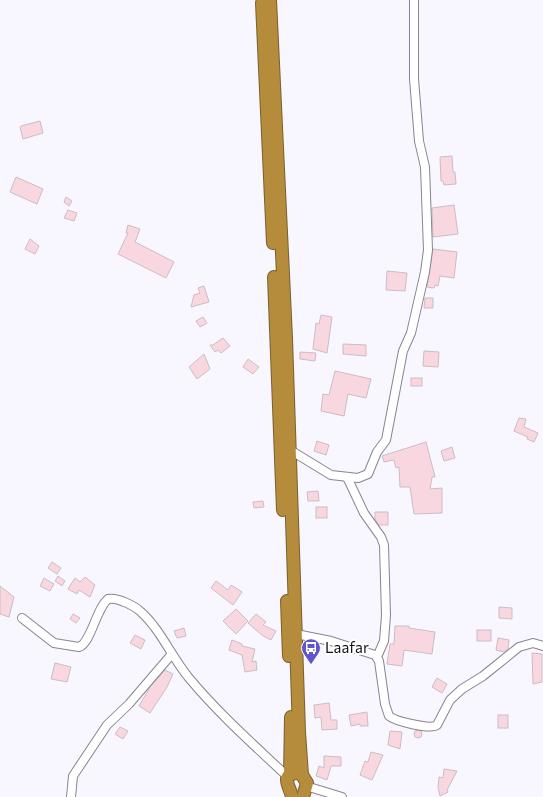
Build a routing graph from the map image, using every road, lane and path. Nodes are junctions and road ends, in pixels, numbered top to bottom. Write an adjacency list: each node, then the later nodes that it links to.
1 (262, 0): 11 (highway)
2 (270, 0): 4 (highway)
3 (414, 0): 5 (street)
4 (290, 450): 5 (street); 7 (highway)
5 (347, 477): 10 (street)
6 (22, 618): 9 (street)
7 (296, 634): 10 (street); 11 (highway)
8 (543, 646): 10 (street)
9 (171, 655): 11 (street); 12 (street)
10 (377, 656)
11 (301, 787): 13 (street)
12 (71, 797)
13 (342, 797)

